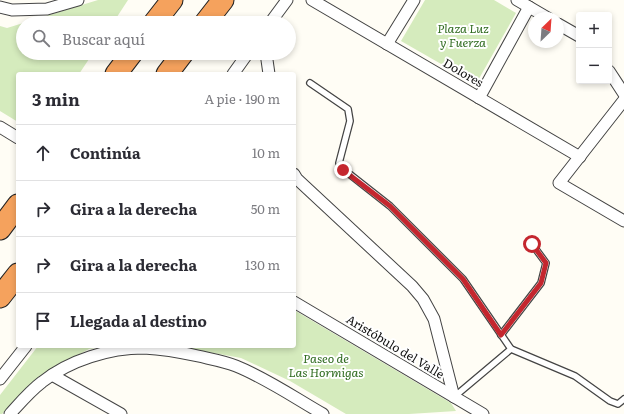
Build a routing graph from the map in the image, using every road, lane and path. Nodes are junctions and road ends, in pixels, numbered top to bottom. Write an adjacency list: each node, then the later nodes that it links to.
1 (78, 0): 8 (street)
2 (172, 0): 11 (highway)
3 (223, 0): 12 (highway)
4 (287, 0): 13 (street)
5 (312, 0): 16 (street, Dolores)
6 (414, 0): 16 (street)
7 (516, 0): 9 (street)
8 (0, 7)
9 (529, 7): 10 (street); 28 (street)
10 (538, 12)
11 (159, 16)
12 (211, 16)
13 (275, 16)
14 (564, 27): 15 (street)
15 (576, 34)
16 (387, 44): 28 (street, Dolores)
17 (127, 60): 21 (highway)
18 (178, 60): 22 (highway)
19 (243, 60): 23 (street)
20 (267, 60): 24 (street)
21 (118, 72)
22 (169, 72)
23 (234, 72)
24 (269, 72)
25 (612, 76): 27 (street)
26 (310, 83): 41 (lane)
27 (624, 94)
28 (479, 98): 32 (street, Dolores)
29 (624, 100): 32 (street)
30 (0, 127): 31 (street)
31 (16, 137)
32 (580, 156): 35 (street)
33 (296, 176): 46 (street)
34 (16, 208): 36 (highway)
35 (624, 221)
36 (0, 229)
37 (532, 244): 41 (lane)
38 (16, 277): 39 (highway)
39 (0, 297)
40 (296, 303): 46 (street, Aristóbulo del Valle)
41 (501, 335): 43 (lane)
42 (24, 348): 45 (street)
43 (511, 350): 46 (lane); 47 (lane)
44 (52, 375): 48 (street); 49 (street); 50 (street)
45 (0, 380)
46 (454, 397): 51 (street, Aristóbulo del Valle)
47 (624, 399)
48 (10, 414)
49 (121, 414)
50 (323, 414)
51 (483, 414)

